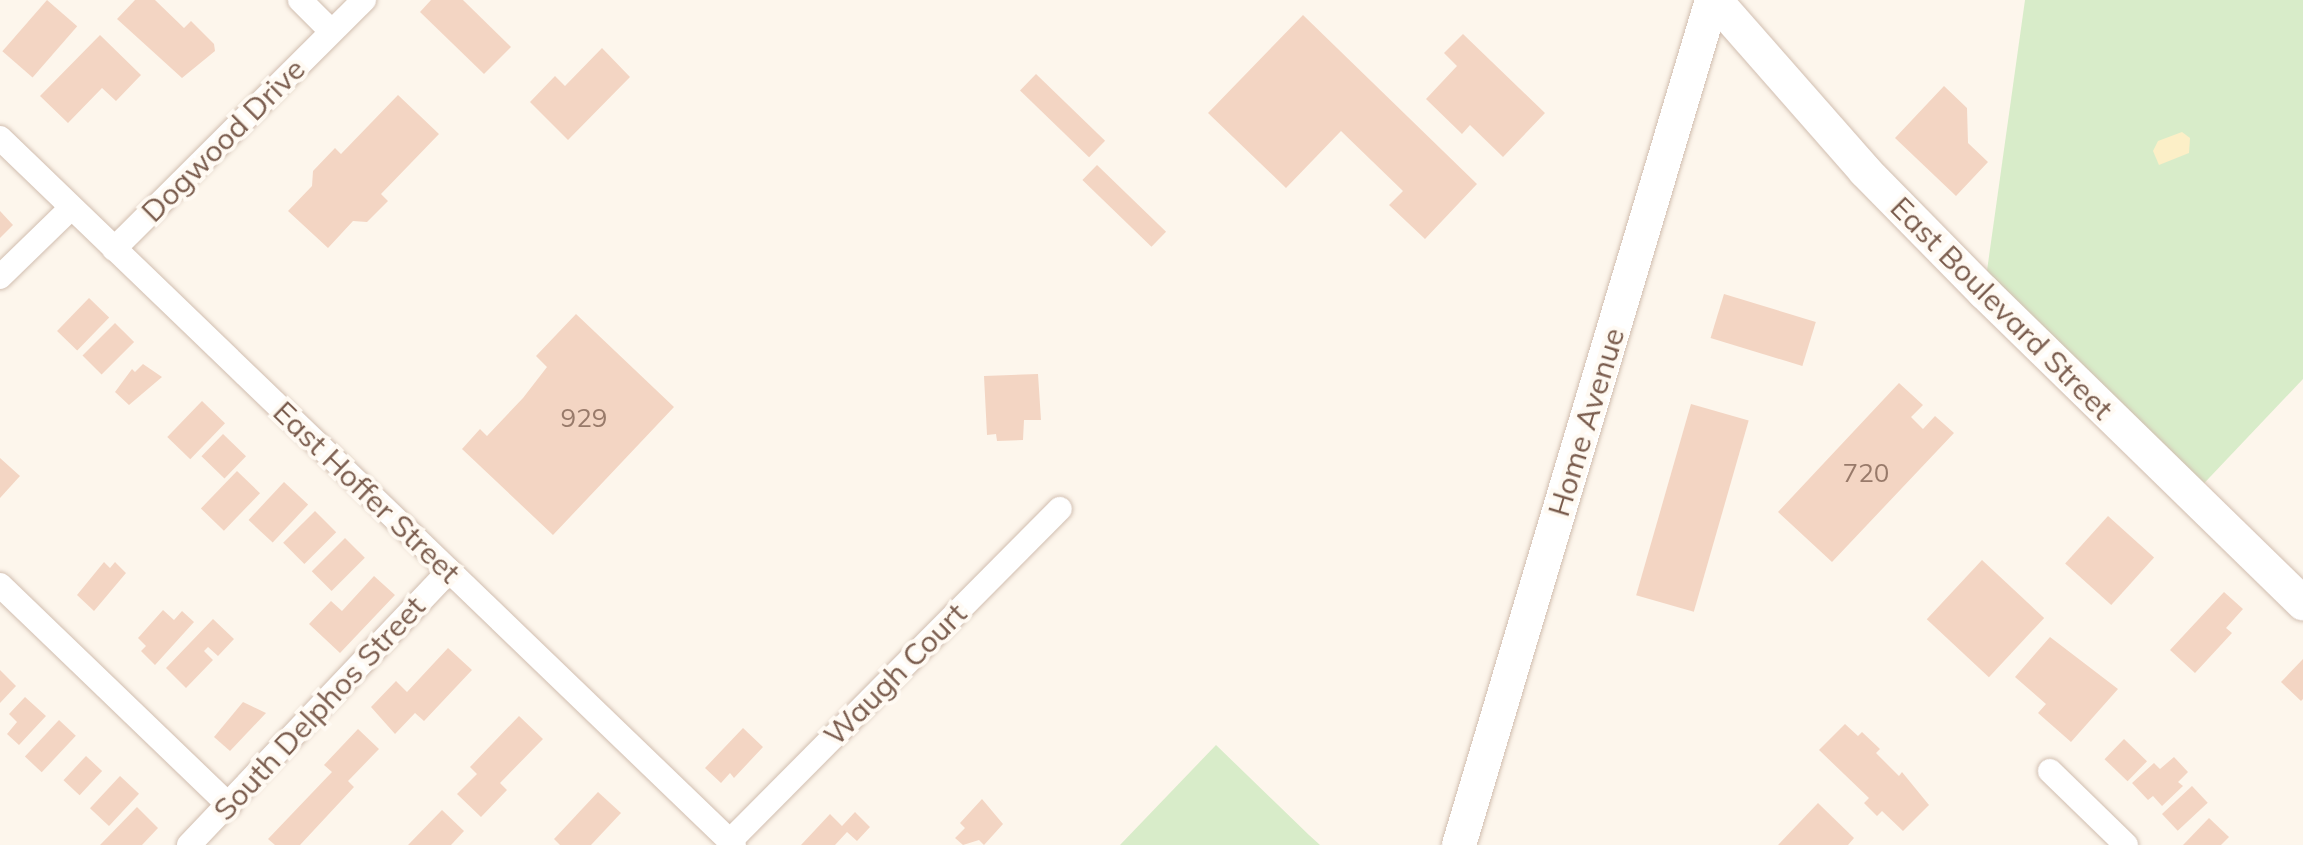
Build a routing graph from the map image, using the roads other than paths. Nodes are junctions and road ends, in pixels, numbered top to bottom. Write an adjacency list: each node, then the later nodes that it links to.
1 (300, 0): 4 (street)
2 (364, 0): 4 (street, Dogwood Drive)
3 (1714, 0): 12 (main road, East Boulevard Street); 17 (main road, Home Avenue)
4 (331, 31): 7 (street, Dogwood Drive)
5 (0, 138): 6 (street, East Hoffer Street)
6 (71, 208): 7 (street, East Hoffer Street); 8 (street)
7 (114, 249): 10 (street, East Hoffer Street)
8 (0, 277)
9 (1060, 509): 15 (street, Waugh Court)
10 (449, 571): 14 (street, South Delphos Street); 15 (street, East Hoffer Street)
11 (0, 585): 14 (street)
12 (2303, 603)
13 (2050, 771): 18 (street)
14 (229, 805): 16 (street, South Delphos Street)
15 (732, 843)
16 (189, 845)
17 (1459, 845)
18 (2126, 845)

